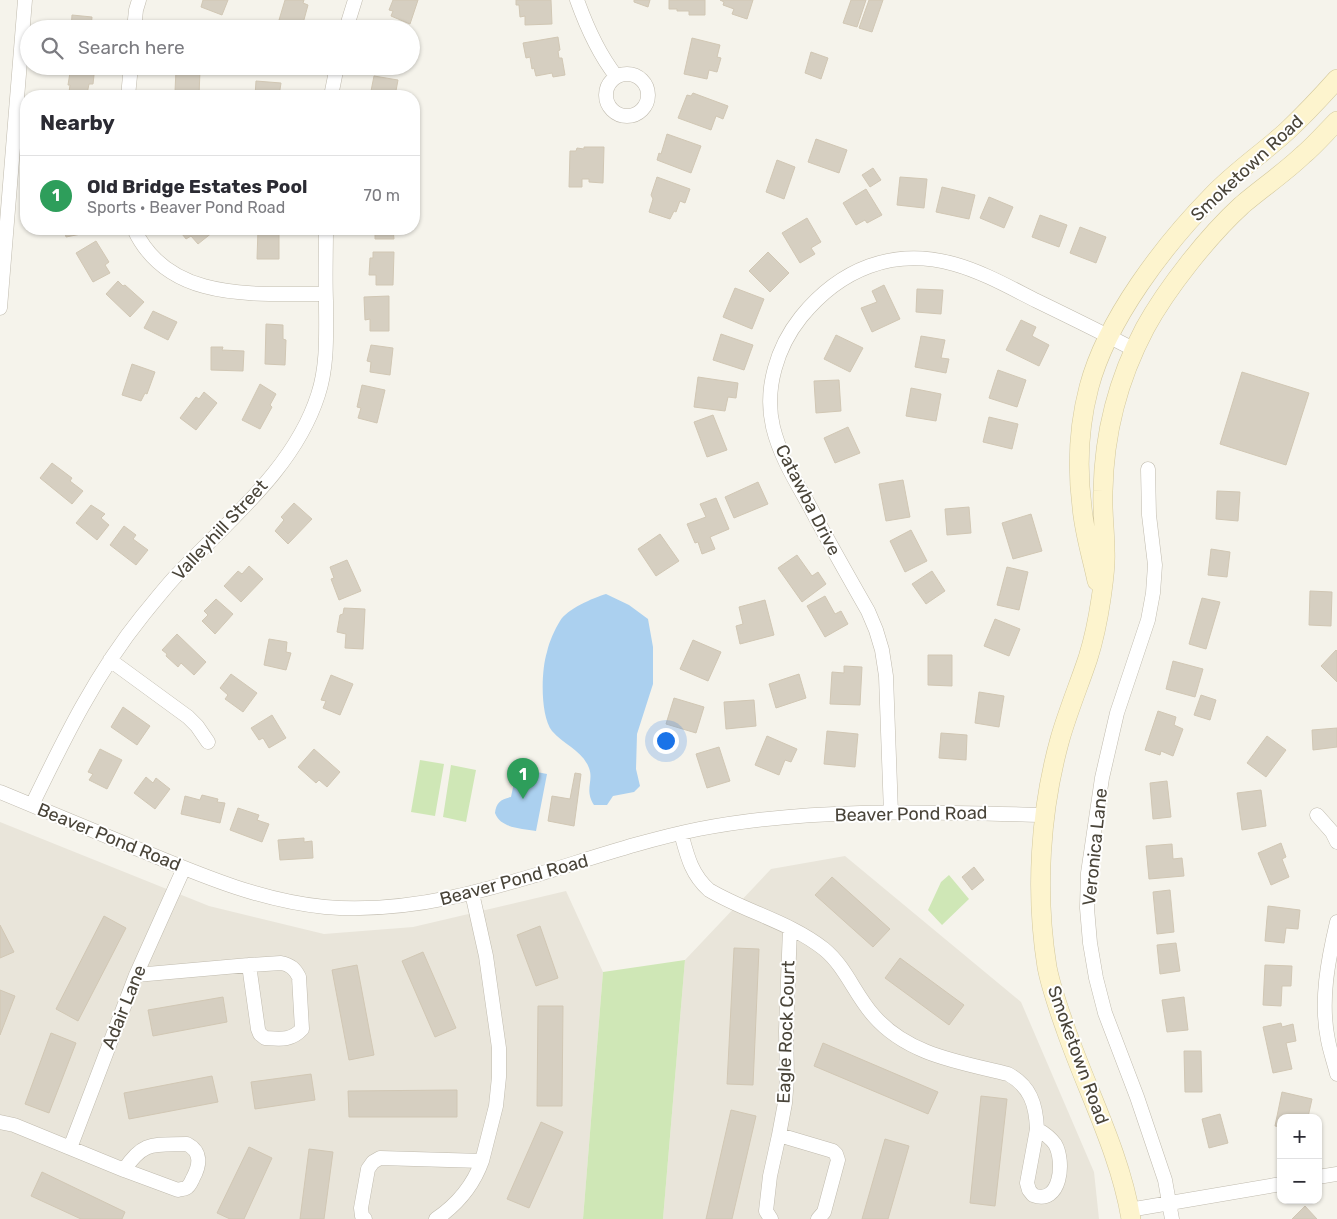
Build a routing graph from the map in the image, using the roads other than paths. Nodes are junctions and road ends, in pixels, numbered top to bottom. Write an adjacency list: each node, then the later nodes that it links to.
1 (25, 0): 5 (street)
2 (140, 0): 6 (street)
3 (356, 0): 7 (street)
4 (578, 0): 11 (street)
5 (23, 20)
6 (135, 20)
7 (349, 20)
8 (20, 62): 19 (street)
9 (129, 75): 13 (street)
10 (335, 75): 14 (street)
11 (616, 76)
12 (1337, 79): 20 (main road, Smoketown Road)
13 (128, 90)
14 (332, 90)
15 (1337, 121): 21 (main road, Smoketown Road)
16 (137, 235): 18 (street)
17 (326, 235): 18 (street, Valleyhill Street)
18 (326, 294): 24 (street, Valleyhill Street)
19 (0, 308)
20 (1108, 336): 21 (street, Catawba Drive); 23 (main road, Smoketown Road); 28 (street, Catawba Drive)
21 (1135, 350): 23 (main road, Smoketown Road)
22 (1148, 469): 49 (street, Veronica Lane)
23 (1101, 597): 29 (main road, Smoketown Road)
24 (110, 660): 25 (street); 27 (street, Valleyhill Street)
25 (208, 742)
26 (0, 792): 27 (street, Beaver Pond Road)
27 (32, 805): 33 (street, Beaver Pond Road)
28 (891, 813): 29 (street, Beaver Pond Road); 31 (street, Beaver Pond Road)
29 (1045, 815): 50 (main road, Smoketown Road)
30 (1318, 815): 32 (street)
31 (681, 833): 34 (street, Beaver Pond Road); 36 (street)
32 (1337, 842)
33 (184, 868): 34 (street, Beaver Pond Road); 38 (street, Adair Lane)
34 (472, 893): 44 (street)
35 (1337, 922): 39 (street)
36 (790, 929): 41 (street); 42 (street, Eagle Rock Court)
37 (249, 965): 37 (street); 38 (street)
38 (136, 974): 43 (street, Adair Lane)
39 (1337, 1074)
40 (0, 1122): 43 (street)
41 (1037, 1129)
42 (779, 1135): 53 (street, Eagle Rock Court); 54 (street)
43 (70, 1148): 45 (street)
44 (482, 1160): 51 (street); 52 (street)
45 (124, 1170): 45 (street)
46 (1337, 1174): 47 (street)
47 (1322, 1176)
48 (1277, 1185): 49 (street)
49 (1170, 1203): 50 (street); 55 (street, Veronica Lane)
50 (1130, 1214)
51 (365, 1219)
52 (436, 1219)
53 (771, 1219)
54 (818, 1219)
55 (1172, 1219)

